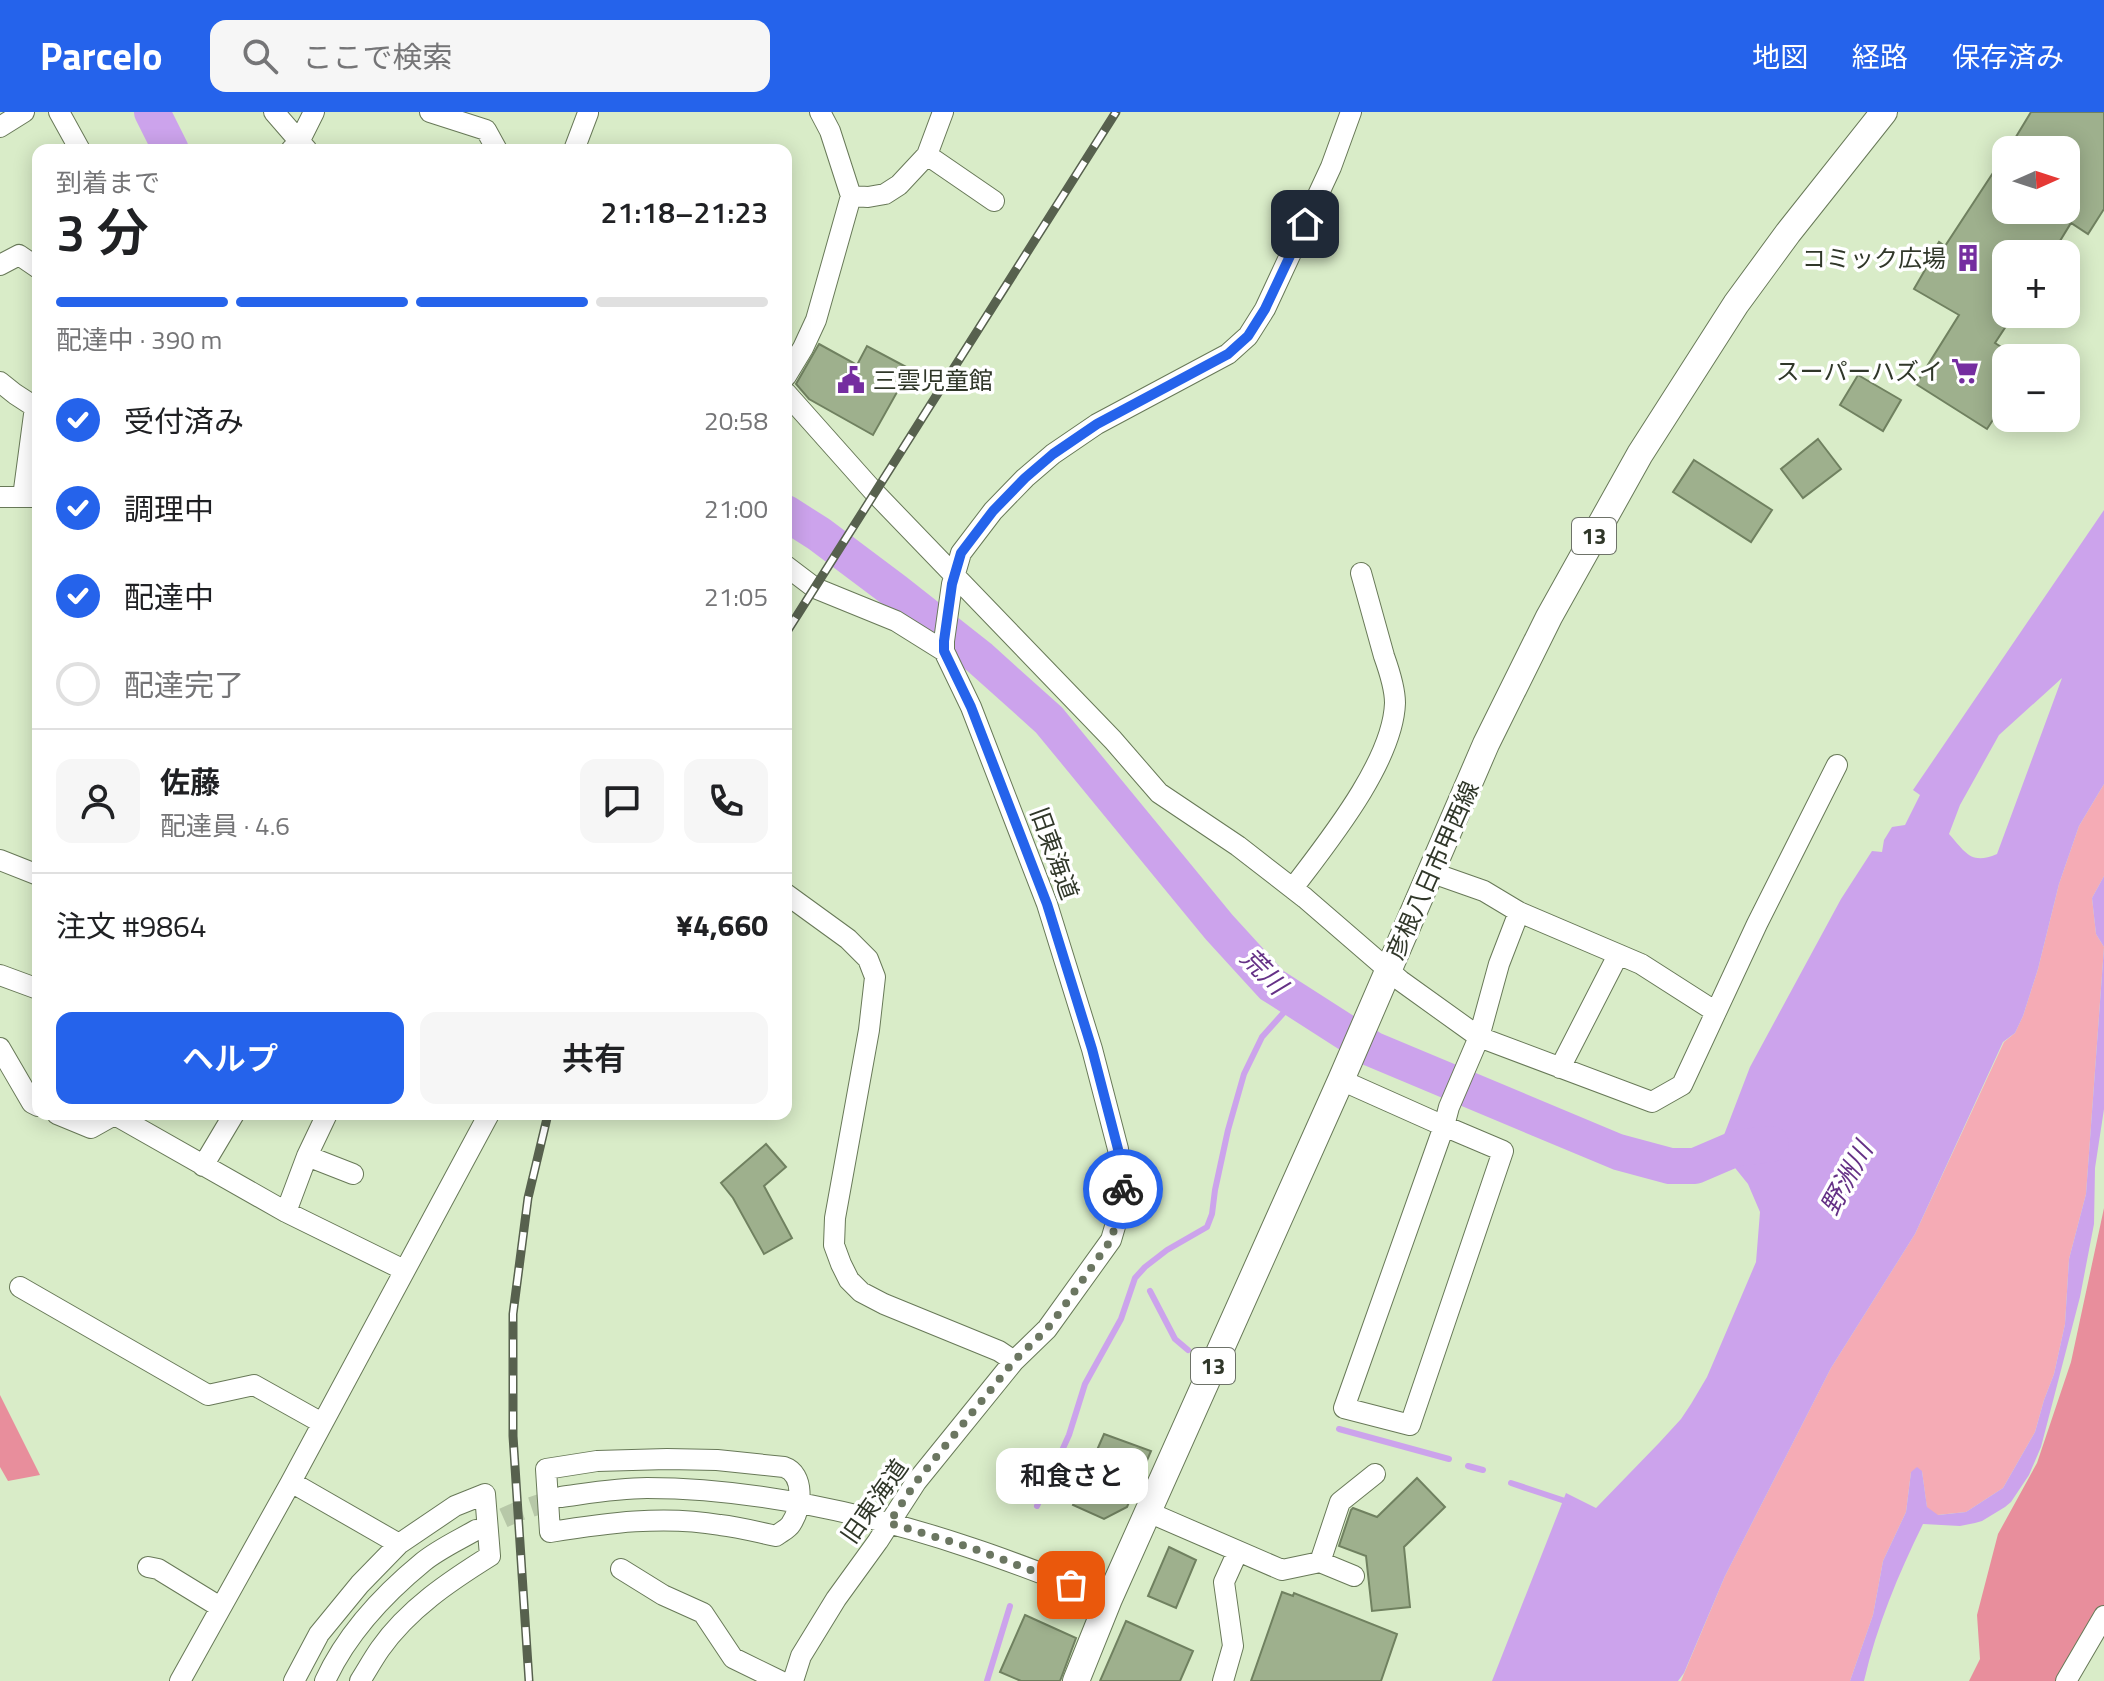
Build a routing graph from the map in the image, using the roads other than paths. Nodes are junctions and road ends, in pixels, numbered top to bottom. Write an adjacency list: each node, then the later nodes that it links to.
1 (24, 112): 12 (street)
2 (59, 112): 13 (street)
3 (274, 112): 14 (street)
4 (314, 112): 15 (street)
5 (430, 112): 11 (street)
6 (820, 112): 19 (street)
7 (943, 112): 18 (street)
8 (1351, 112): 31 (street)
9 (1884, 112): 35 (main road, 彦根八日市甲西線 / 13)
10 (588, 113): 17 (street)
11 (471, 118): 16 (street)
12 (0, 127)
13 (77, 144)
14 (297, 144)
15 (300, 144)
16 (494, 144)
17 (576, 144)
18 (927, 155): 19 (street); 20 (street)
19 (851, 196): 23 (street)
20 (994, 201)
21 (32, 264): 22 (street)
22 (0, 265)
23 (792, 366)
24 (0, 382): 26 (street)
25 (792, 400): 31 (street)
26 (32, 402)
27 (0, 497): 28 (street)
28 (31, 497)
29 (792, 571): 32 (street)
30 (1361, 573): 37 (street)
31 (953, 580): 32 (street); 37 (street)
32 (944, 651): 63 (street, 旧東海道)
33 (1837, 765): 44 (street)
34 (0, 860): 36 (street)
35 (1430, 872): 39 (street); 41 (main road, 彦根八日市甲西線 / 13)
36 (32, 873)
37 (1293, 888): 41 (street)
38 (792, 898): 63 (street)
39 (1519, 912): 40 (street); 45 (street)
40 (1618, 955): 44 (street); 47 (street)
41 (1388, 970): 45 (street); 48 (main road, 彦根八日市甲西線 / 13)
42 (0, 975): 43 (street)
43 (32, 987)
44 (1716, 1012): 47 (street)
45 (1478, 1041): 47 (street); 50 (street)
46 (0, 1048): 49 (street)
47 (1560, 1068)
48 (1341, 1080): 50 (street); 69 (main road, 彦根八日市甲西線 / 13)
49 (32, 1103)
50 (1446, 1116): 50 (street)
51 (72, 1120): 52 (street)
52 (106, 1120)
53 (125, 1120): 58 (street)
54 (230, 1120): 58 (street)
55 (324, 1120): 57 (street)
56 (486, 1120): 61 (street)
57 (307, 1156): 59 (street); 60 (street)
58 (203, 1166): 60 (street)
59 (353, 1174)
60 (286, 1212): 61 (street)
61 (404, 1270): 64 (street)
62 (20, 1287): 64 (street)
63 (1014, 1361): 70 (street, 旧東海道)
64 (322, 1423): 66 (street)
65 (1375, 1474): 74 (street)
66 (291, 1482): 72 (street); 79 (street)
67 (561, 1497): 68 (street)
68 (798, 1504): 68 (street); 70 (street)
69 (1148, 1512): 73 (street); 78 (main road, 彦根八日市甲西線 / 13)
70 (889, 1523): 78 (street); 86 (street, 旧東海道)
71 (476, 1530): 83 (street)
72 (399, 1544): 82 (street); 84 (street)
73 (1238, 1551): 74 (street); 88 (street)
74 (1320, 1562): 77 (street)
75 (148, 1567): 79 (street)
76 (621, 1569): 85 (street)
77 (1354, 1576)
78 (1109, 1599): 87 (main road, 彦根八日市甲西線 / 13)
79 (220, 1607): 81 (street)
80 (2104, 1616): 89 (street)
81 (180, 1681)
82 (294, 1681)
83 (325, 1681)
84 (360, 1681)
85 (780, 1681)
86 (793, 1681)
87 (1076, 1681)
88 (1223, 1681)
89 (2066, 1681)

